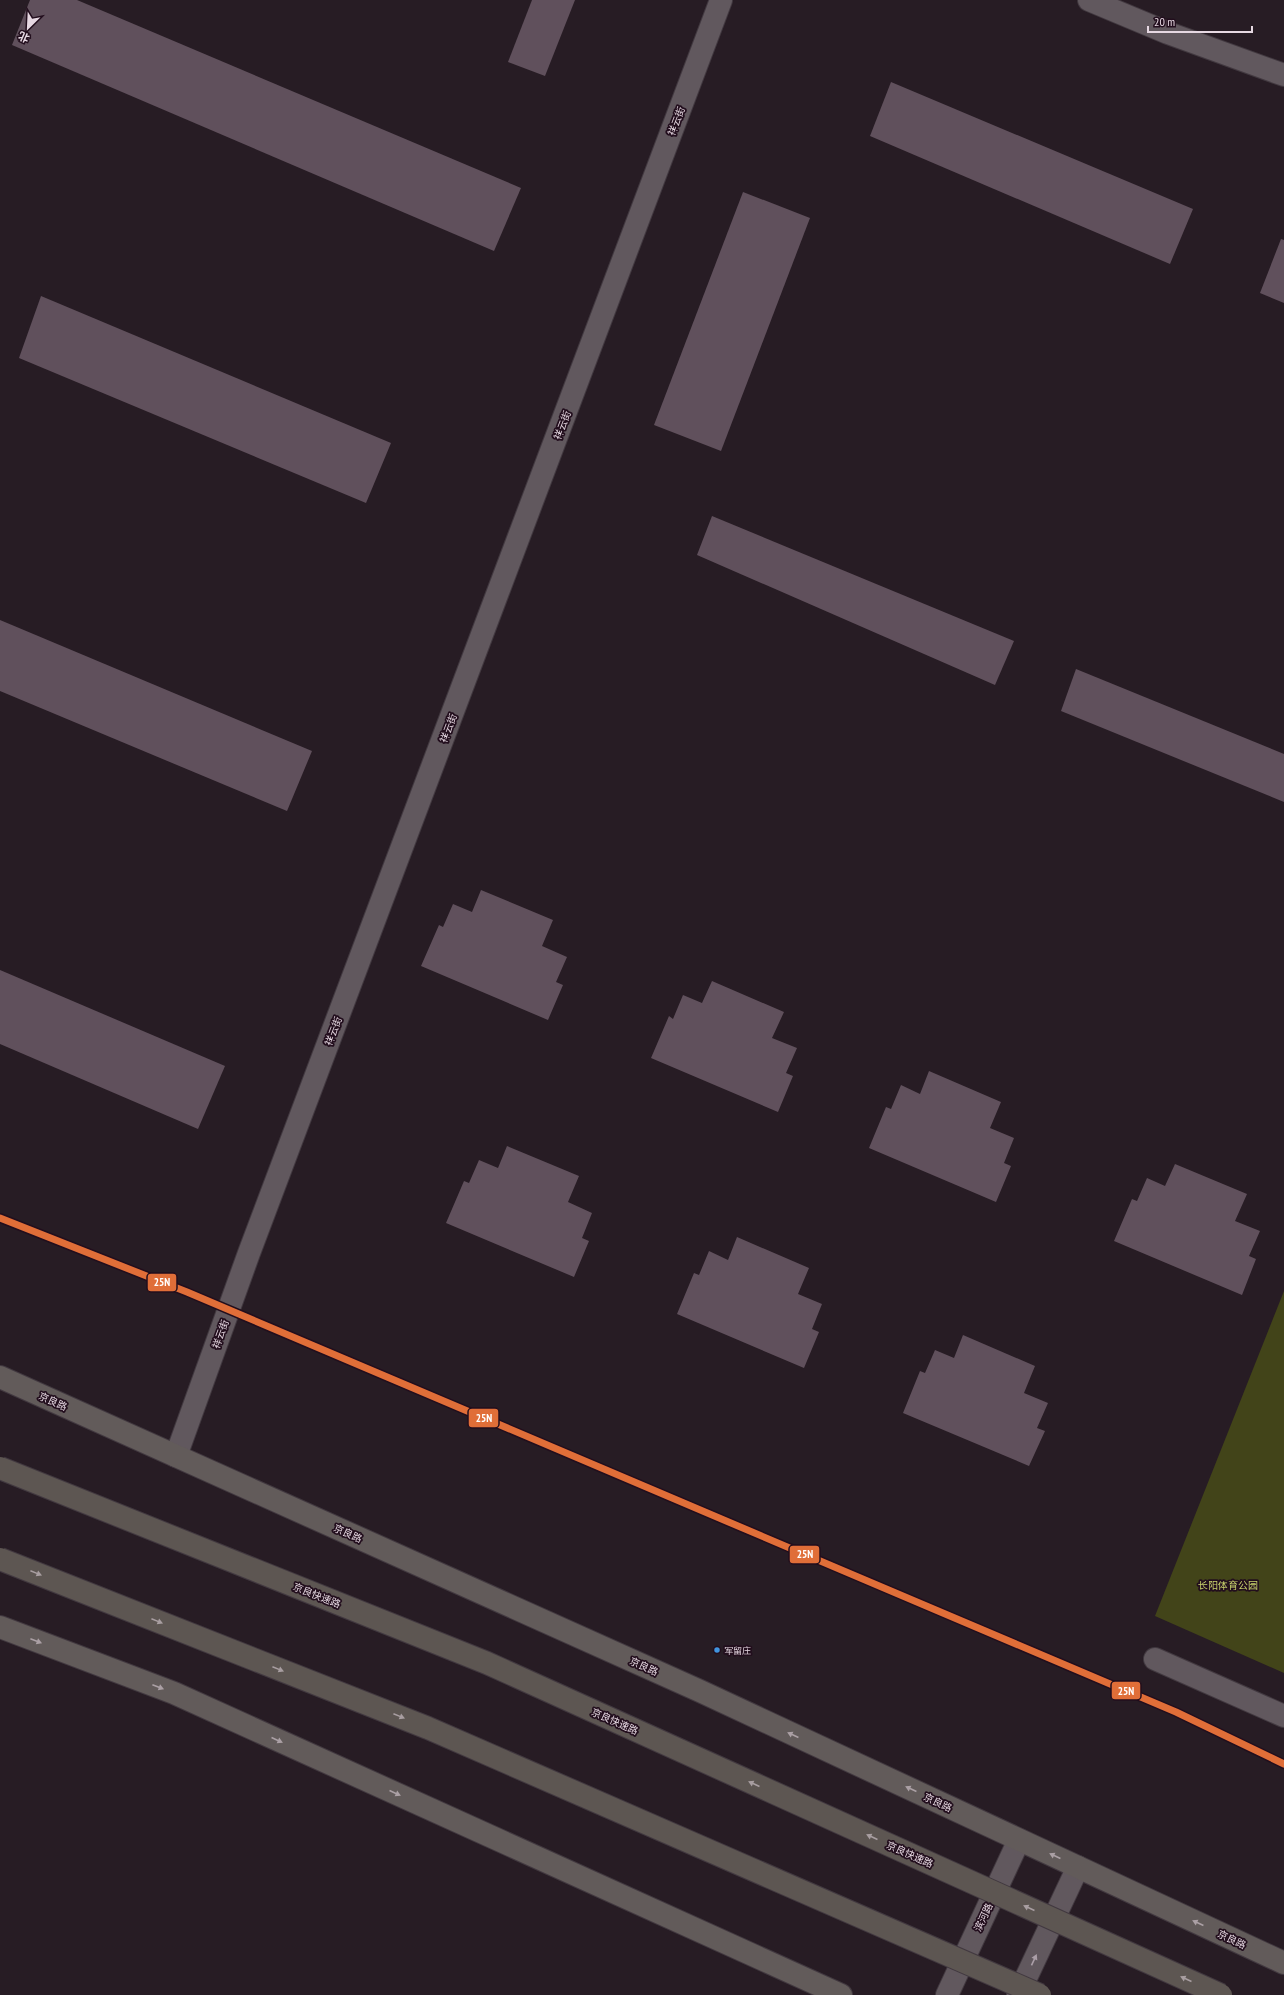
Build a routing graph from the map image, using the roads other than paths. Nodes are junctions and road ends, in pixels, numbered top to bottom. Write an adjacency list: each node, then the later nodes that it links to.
1 (721, 0): 5 (street, 祥云街)
2 (1088, 0): 3 (street)
3 (1284, 75)
4 (0, 1377): 5 (main road, 京良路)
5 (176, 1456): 11 (main road, 京良路, one-way to 5)
6 (0, 1468): 18 (highway, 京良快速路, one-way to 6, bridge)
7 (0, 1559): 17 (highway, one-way to 17, bridge)
8 (0, 1627): 14 (main road, one-way to 14)
9 (1155, 1659): 10 (street)
10 (1284, 1716)
11 (1019, 1840): 12 (main road, 京良路, one-way to 11); 15 (street, 滨河路)
12 (1078, 1867): 13 (main road, 京良路, one-way to 12); 16 (street, one-way to 12)
13 (1284, 1963)
14 (841, 1995)
15 (947, 1995)
16 (1018, 1995)
17 (1040, 1995)
18 (1221, 1995)

